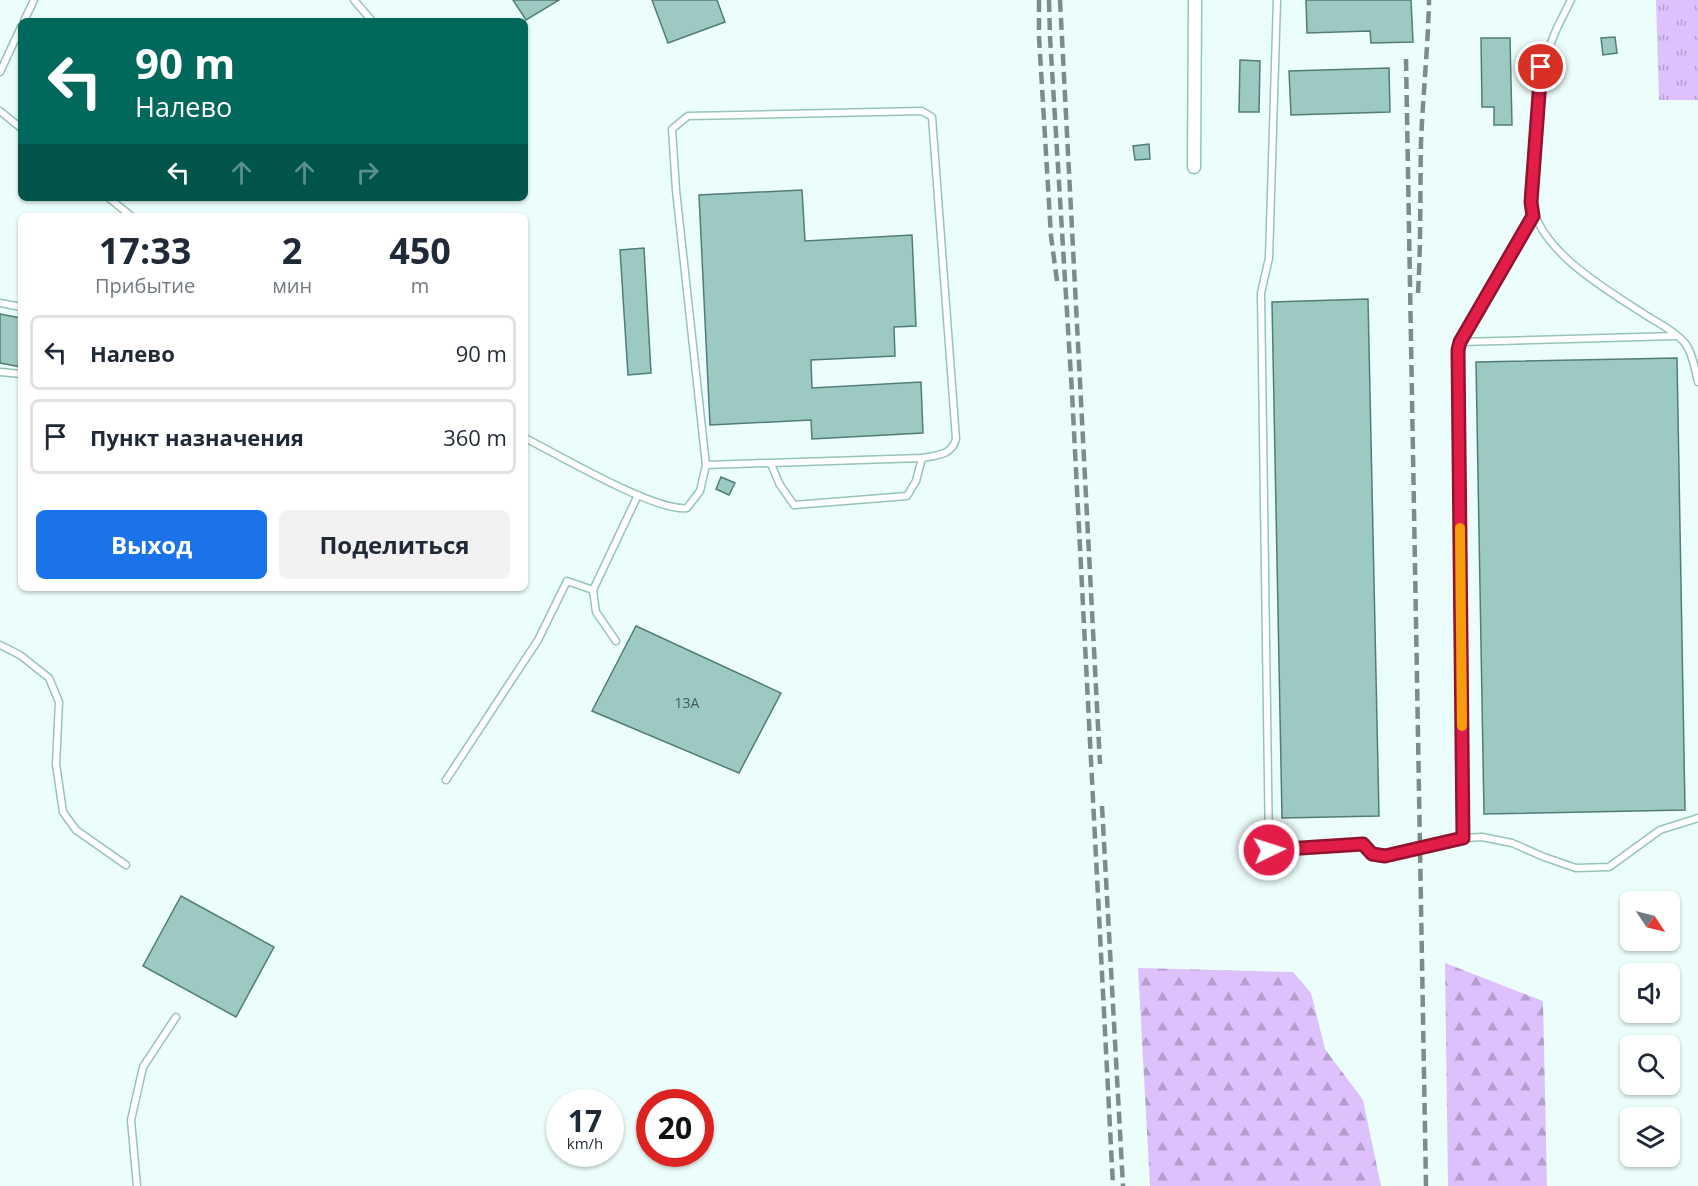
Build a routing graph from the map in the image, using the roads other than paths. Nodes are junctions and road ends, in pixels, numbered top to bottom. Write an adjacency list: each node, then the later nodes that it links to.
1 (34, 0): 6 (lane)
2 (354, 0): 7 (lane)
3 (1195, 0): 12 (street)
4 (1277, 0): 33 (lane)
5 (1571, 0): 15 (lane)
6 (25, 18)
7 (369, 18)
8 (18, 33): 9 (lane)
9 (0, 72)
10 (0, 111): 11 (lane)
11 (18, 126)
12 (1194, 167)
13 (112, 201): 14 (lane)
14 (126, 213)
15 (1533, 216): 18 (lane); 19 (lane)
16 (0, 303): 17 (lane)
17 (18, 306)
18 (1676, 336): 19 (lane); 22 (lane)
19 (1460, 342): 33 (lane)
20 (1, 372): 21 (lane)
21 (18, 374)
22 (1698, 382)
23 (528, 440): 27 (lane)
24 (922, 458): 25 (lane); 25 (lane); 26 (lane)
25 (771, 464): 26 (lane)
26 (706, 465): 27 (lane)
27 (638, 495): 28 (lane)
28 (593, 590): 29 (lane); 31 (lane)
29 (616, 641)
30 (0, 645): 34 (lane)
31 (446, 780)
32 (1698, 818): 33 (lane)
33 (1463, 838)
34 (126, 865)
35 (176, 1017): 36 (lane)
36 (137, 1186)

